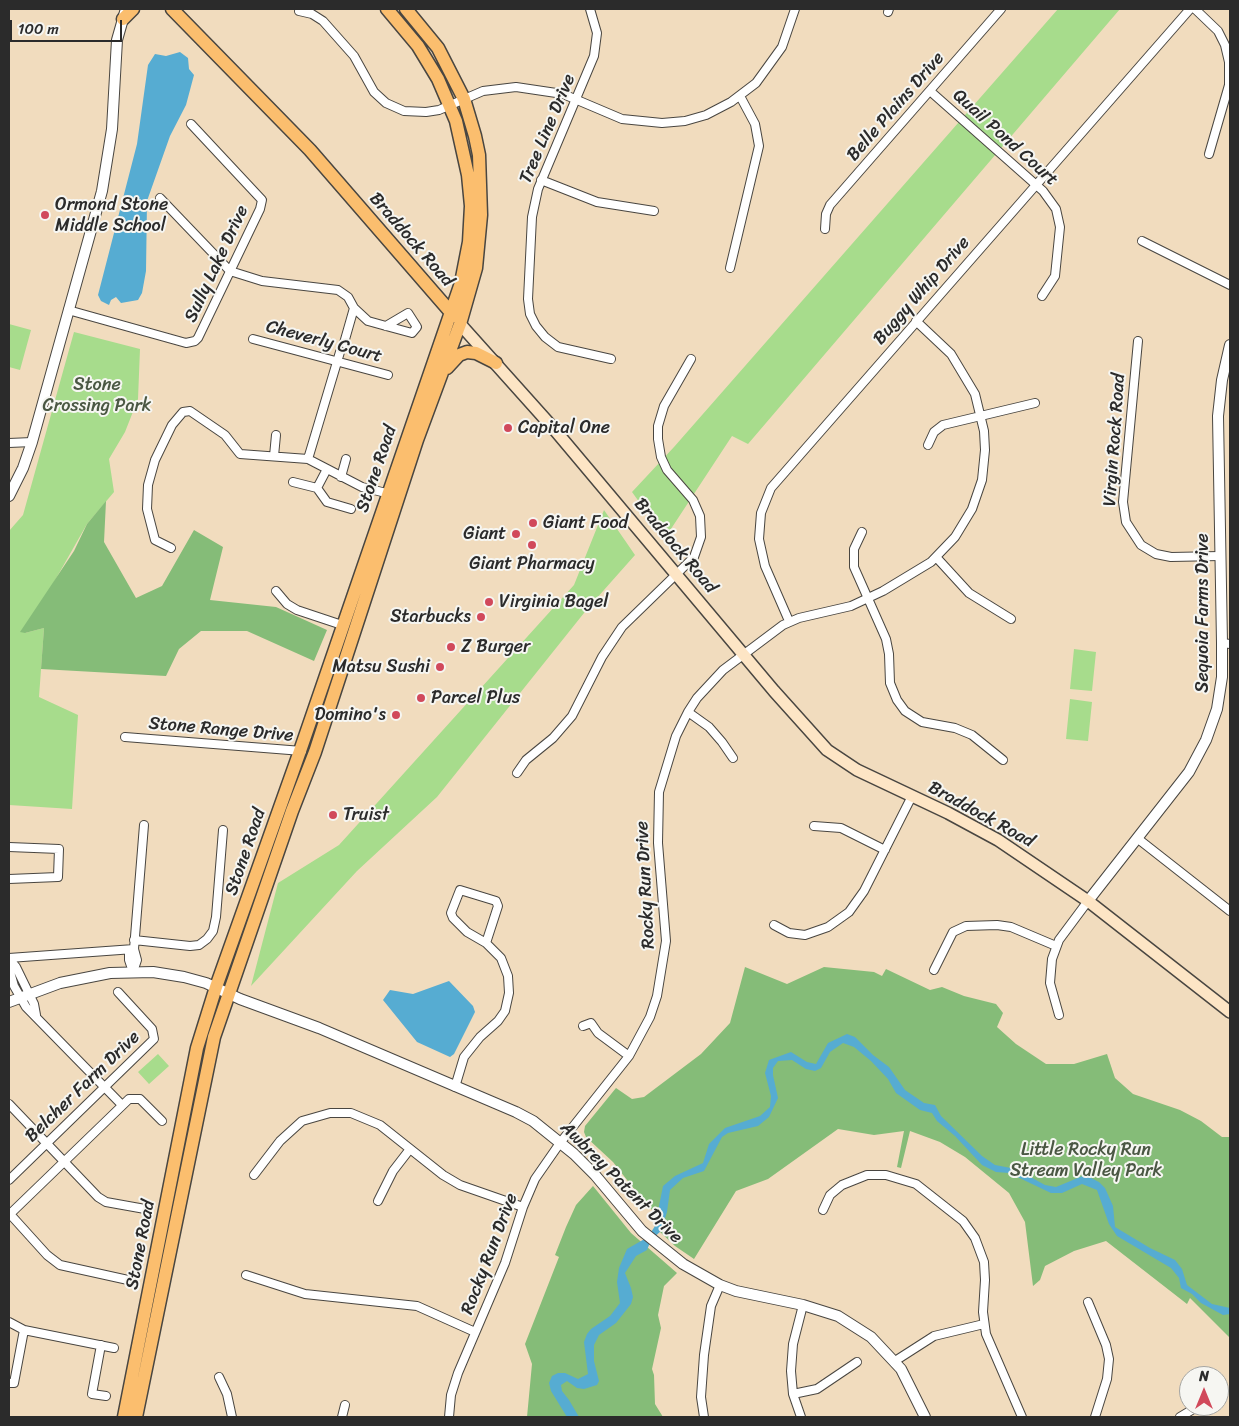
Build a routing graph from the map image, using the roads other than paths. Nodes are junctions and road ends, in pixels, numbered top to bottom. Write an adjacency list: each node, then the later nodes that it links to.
1 (132, 9): 11 (main road)
2 (172, 9): 31 (main road, Braddock Road)
3 (387, 9): 16 (main road, Stone Road)
4 (406, 9): 14 (main road, Stone Road)
5 (590, 9): 15 (street, Tree Line Drive)
6 (795, 9): 13 (street)
7 (1001, 9): 12 (street, Belle Plains Drive)
8 (1190, 9): 20 (street, Buggy Whip Drive)
9 (1195, 9): 18 (street)
10 (298, 11): 16 (street)
11 (124, 14): 30 (street)
12 (930, 91): 20 (street, Quail Pond Court); 23 (street, Belle Plains Drive)
13 (740, 96): 15 (street); 25 (street)
14 (464, 99): 15 (street); 16 (street); 33 (main road, Stone Road)
15 (576, 101): 19 (street, Tree Line Drive)
16 (450, 105): 31 (main road, Stone Road)
17 (191, 124): 26 (street, Sully Lake Drive)
18 (1210, 154)
19 (541, 180): 22 (street); 41 (street, Tree Line Drive)
20 (1035, 184): 28 (street, Quail Pond Court); 32 (street, Buggy Whip Drive)
21 (160, 198): 26 (street)
22 (654, 211)
23 (825, 229)
24 (1142, 241): 27 (street)
25 (730, 268)
26 (230, 271): 29 (street); 30 (street, Sully Lake Drive)
27 (1230, 285)
28 (1042, 296)
29 (354, 308): 34 (street); 37 (street)
30 (68, 310): 50 (street)
31 (450, 312): 33 (main road, Braddock Road); 60 (main road, Stone Road)
32 (916, 321): 48 (street); 71 (street, Buggy Whip Drive)
33 (460, 324): 44 (main road, Braddock Road); 45 (main road, Stone Road)
34 (386, 326)
35 (253, 339): 43 (street, Cheverly Court)
36 (1138, 341): 65 (street, Virgin Rock Road)
37 (344, 342)
38 (1230, 345): 42 (street, Sequoia Farms Drive)
39 (340, 352): 43 (street)
40 (691, 358): 67 (street)
41 (611, 359)
42 (1228, 359): 65 (street, Sequoia Farms Drive)
43 (338, 362): 46 (street, Cheverly Court); 54 (street)
44 (496, 363): 45 (main road); 67 (main road, Braddock Road)
45 (442, 373): 60 (main road, Stone Road)
46 (388, 375)
47 (1035, 403): 48 (street)
48 (981, 415): 52 (street); 66 (street)
49 (276, 435): 53 (street)
50 (32, 442): 51 (street); 61 (street)
51 (9, 443)
52 (928, 445)
53 (274, 456): 54 (street); 64 (street)
54 (308, 459): 56 (street)
55 (346, 459): 57 (street)
56 (327, 469): 57 (street); 59 (street)
57 (341, 477): 60 (street)
58 (292, 482): 59 (street)
59 (317, 488): 62 (street)
60 (393, 495): 72 (main road, Stone Road); 78 (main road, Stone Road)
61 (9, 496)
62 (351, 509)
63 (862, 532): 69 (street)
64 (171, 548)
65 (1220, 556): 73 (street, Sequoia Farms Drive)
66 (936, 557): 69 (street); 70 (street)
67 (677, 575): 74 (main road, Braddock Road); 81 (street)
68 (276, 591): 72 (street)
69 (868, 599): 71 (street); 80 (street)
70 (1011, 619)
71 (789, 621): 74 (street, Rocky Run Drive)
72 (342, 625): 77 (main road, Stone Road)
73 (1226, 644): 86 (street, Sequoia Farms Drive)
74 (743, 654): 75 (street, Rocky Run Drive); 82 (main road, Braddock Road)
75 (688, 712): 79 (street); 109 (street, Rocky Run Drive)
76 (124, 737): 77 (street, Stone Range Drive)
77 (300, 751): 78 (street, Stone Range Drive); 101 (main road, Stone Road)
78 (316, 752): 103 (main road, Stone Road)
79 (732, 758)
80 (1003, 760)
81 (518, 773)
82 (912, 796): 88 (street); 90 (main road, Braddock Road)
83 (144, 825): 93 (street)
84 (814, 826): 88 (street)
85 (223, 830): 93 (street)
86 (1137, 838): 90 (street, Sequoia Farms Drive); 91 (street)
87 (9, 847): 89 (street)
88 (885, 850): 92 (street)
89 (9, 879)
90 (1088, 901): 95 (street); 106 (main road, Braddock Road)
91 (1230, 911)
92 (774, 925)
93 (134, 940): 96 (street)
94 (486, 943): 94 (street); 110 (street)
95 (1056, 946): 99 (street); 107 (street)
96 (134, 949): 97 (street); 100 (street)
97 (9, 958): 104 (street)
98 (9, 968): 104 (street)
99 (934, 970)
100 (133, 972): 101 (street, Awbrey Patent Drive); 104 (street, Awbrey Patent Drive)
101 (216, 987): 103 (street, Awbrey Patent Drive); 144 (main road, Stone Road)
102 (118, 992): 111 (street, Belcher Farm Drive)
103 (231, 994): 110 (street, Awbrey Patent Drive); 145 (main road, Stone Road)
104 (24, 996): 105 (street, Awbrey Patent Drive); 111 (street)
105 (9, 1002)
106 (1230, 1012)
107 (1059, 1015)
108 (583, 1026): 109 (street)
109 (628, 1056): 116 (street, Rocky Run Drive)
110 (455, 1087): 116 (street, Awbrey Patent Drive)
111 (104, 1088): 113 (street); 115 (street, Belcher Farm Drive)
112 (9, 1104): 115 (street)
113 (122, 1105): 114 (street); 118 (street)
114 (162, 1121)
115 (47, 1143): 118 (street); 120 (street, Belcher Farm Drive)
116 (560, 1143): 122 (street, Rocky Run Drive); 128 (street, Awbrey Patent Drive)
117 (410, 1149): 119 (street); 121 (street); 122 (street)
118 (64, 1161): 123 (street); 125 (street)
119 (254, 1175)
120 (9, 1180)
121 (378, 1201)
122 (523, 1207): 134 (street, Rocky Run Drive)
123 (144, 1209)
124 (823, 1210): 132 (street)
125 (9, 1214): 127 (street)
126 (246, 1275): 134 (street)
127 (128, 1280)
128 (720, 1285): 130 (street, Awbrey Patent Drive); 149 (street)
129 (1088, 1302): 153 (street)
130 (803, 1305): 137 (street, Awbrey Patent Drive); 141 (street)
131 (9, 1322): 133 (street)
132 (984, 1324): 137 (street); 152 (street)
133 (24, 1330): 135 (street); 140 (street)
134 (475, 1332): 148 (street, Rocky Run Drive)
135 (101, 1345): 136 (street); 142 (street)
136 (114, 1348)
137 (895, 1361): 151 (street, Awbrey Patent Drive)
138 (857, 1362): 141 (street)
139 (219, 1377): 146 (street)
140 (9, 1383)
141 (793, 1394): 150 (street)
142 (106, 1396)
143 (345, 1405): 147 (street)
144 (124, 1417)
145 (136, 1417)
146 (232, 1417)
147 (342, 1417)
148 (449, 1417)
149 (704, 1417)
150 (801, 1417)
151 (926, 1417)
152 (1022, 1417)
153 (1095, 1417)

